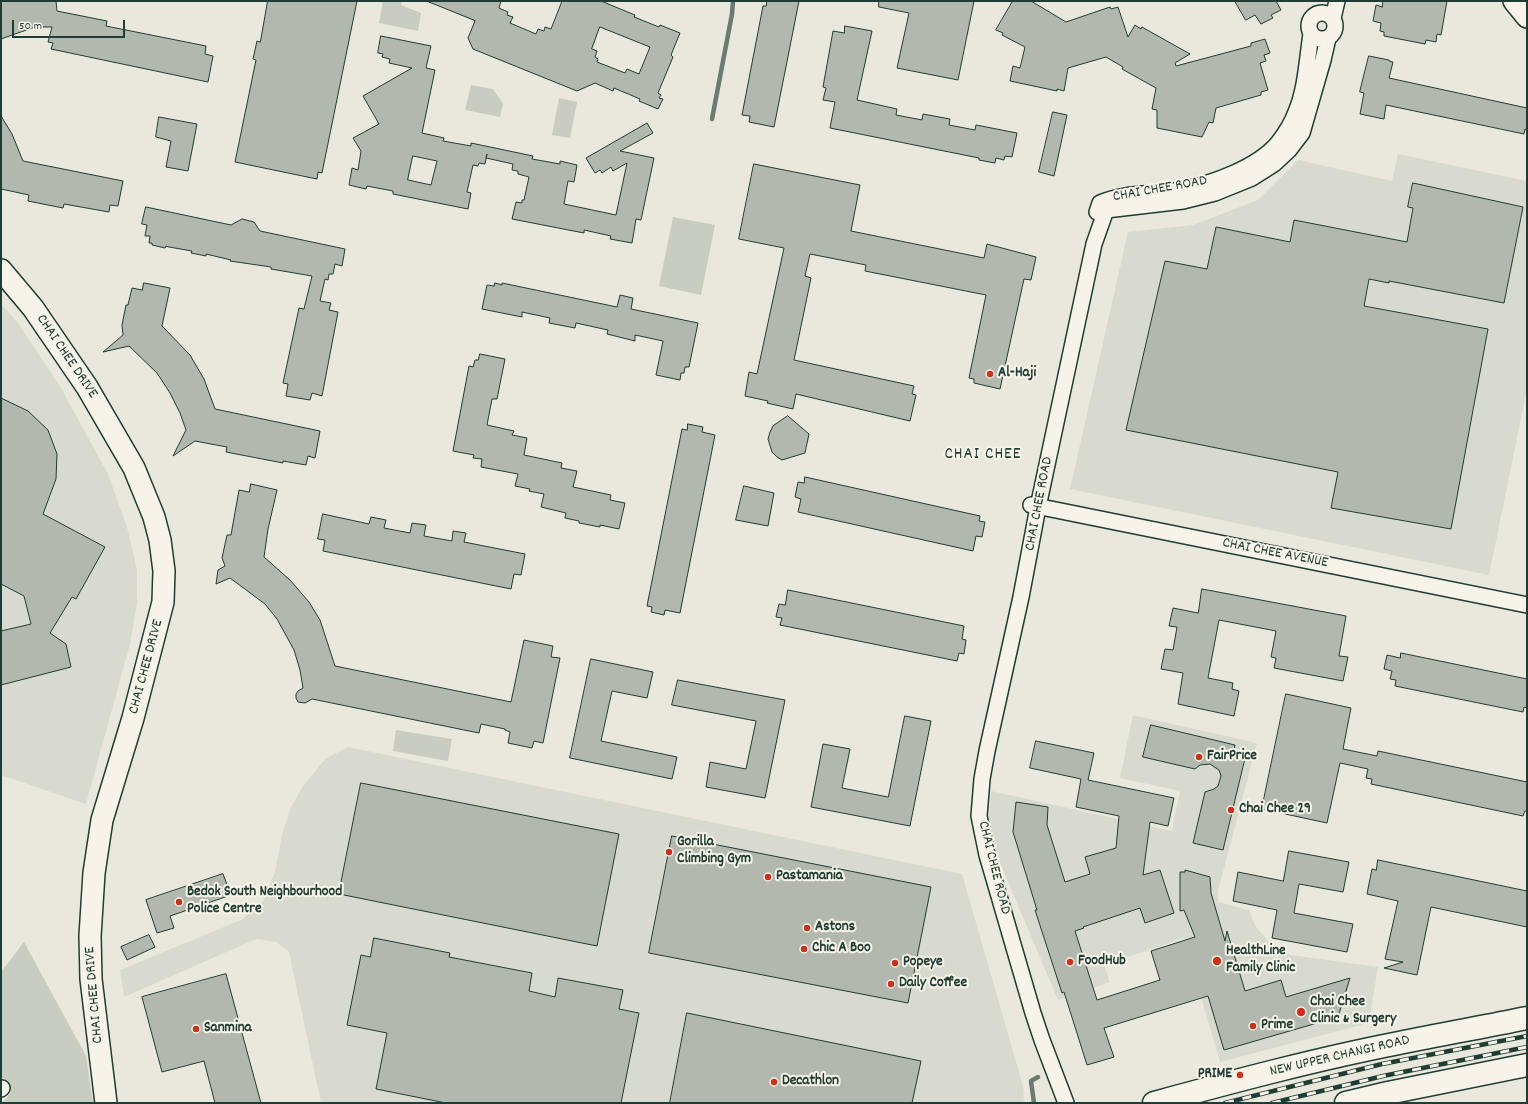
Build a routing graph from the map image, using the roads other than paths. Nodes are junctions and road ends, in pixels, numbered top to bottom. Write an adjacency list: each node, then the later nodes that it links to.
1 (1337, 1): 5 (street, CHAI CHEE ROAD)
2 (1514, 1): 4 (street)
3 (1319, 7): 5 (street, CHAI CHEE ROAD); 6 (street, CHAI CHEE ROAD)
4 (1527, 17)
5 (1333, 18): 7 (street, CHAI CHEE ROAD)
6 (1312, 34): 7 (street); 9 (street, CHAI CHEE ROAD)
7 (1328, 38): 9 (street, CHAI CHEE ROAD)
8 (1, 270): 13 (street, CHAI CHEE DRIVE)
9 (1035, 506): 10 (street, CHAI CHEE AVENUE); 14 (street, CHAI CHEE ROAD); 15 (street, CHAI CHEE ROAD)
10 (1523, 604)
11 (1527, 1018): 16 (main road, NEW UPPER CHANGI ROAD)
12 (1527, 1065): 17 (main road)
13 (106, 1103)
14 (1056, 1103)
15 (1066, 1103)
16 (1154, 1103)
17 (1346, 1103)

